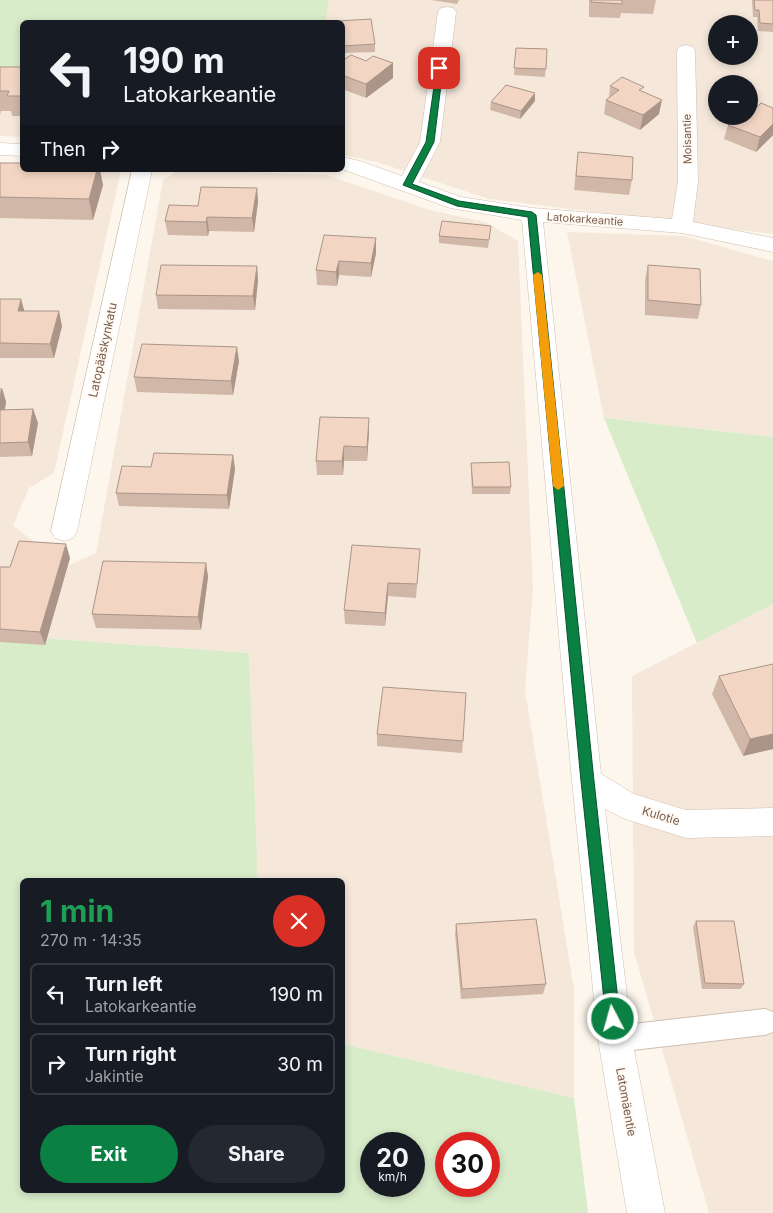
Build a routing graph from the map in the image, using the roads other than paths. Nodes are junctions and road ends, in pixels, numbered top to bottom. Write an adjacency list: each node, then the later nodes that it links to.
1 (446, 12): 7 (street)
2 (686, 51): 9 (street, Moisantie)
3 (0, 149): 4 (street)
4 (20, 150)
5 (345, 164): 7 (street, Latokarkeantie)
6 (142, 172): 11 (street, Latopääskynkatu)
7 (407, 185): 8 (street, Latokarkeantie)
8 (532, 215): 9 (street, Latokarkeantie); 12 (street, Latomäentie)
9 (682, 226): 10 (street, Latokarkeantie)
10 (773, 245)
11 (64, 531)
12 (587, 781): 13 (street, Kulotie); 15 (street, Latomäentie)
13 (773, 822)
14 (765, 1022): 15 (lane)
15 (615, 1039): 16 (street, Latomäentie)
16 (646, 1213)

